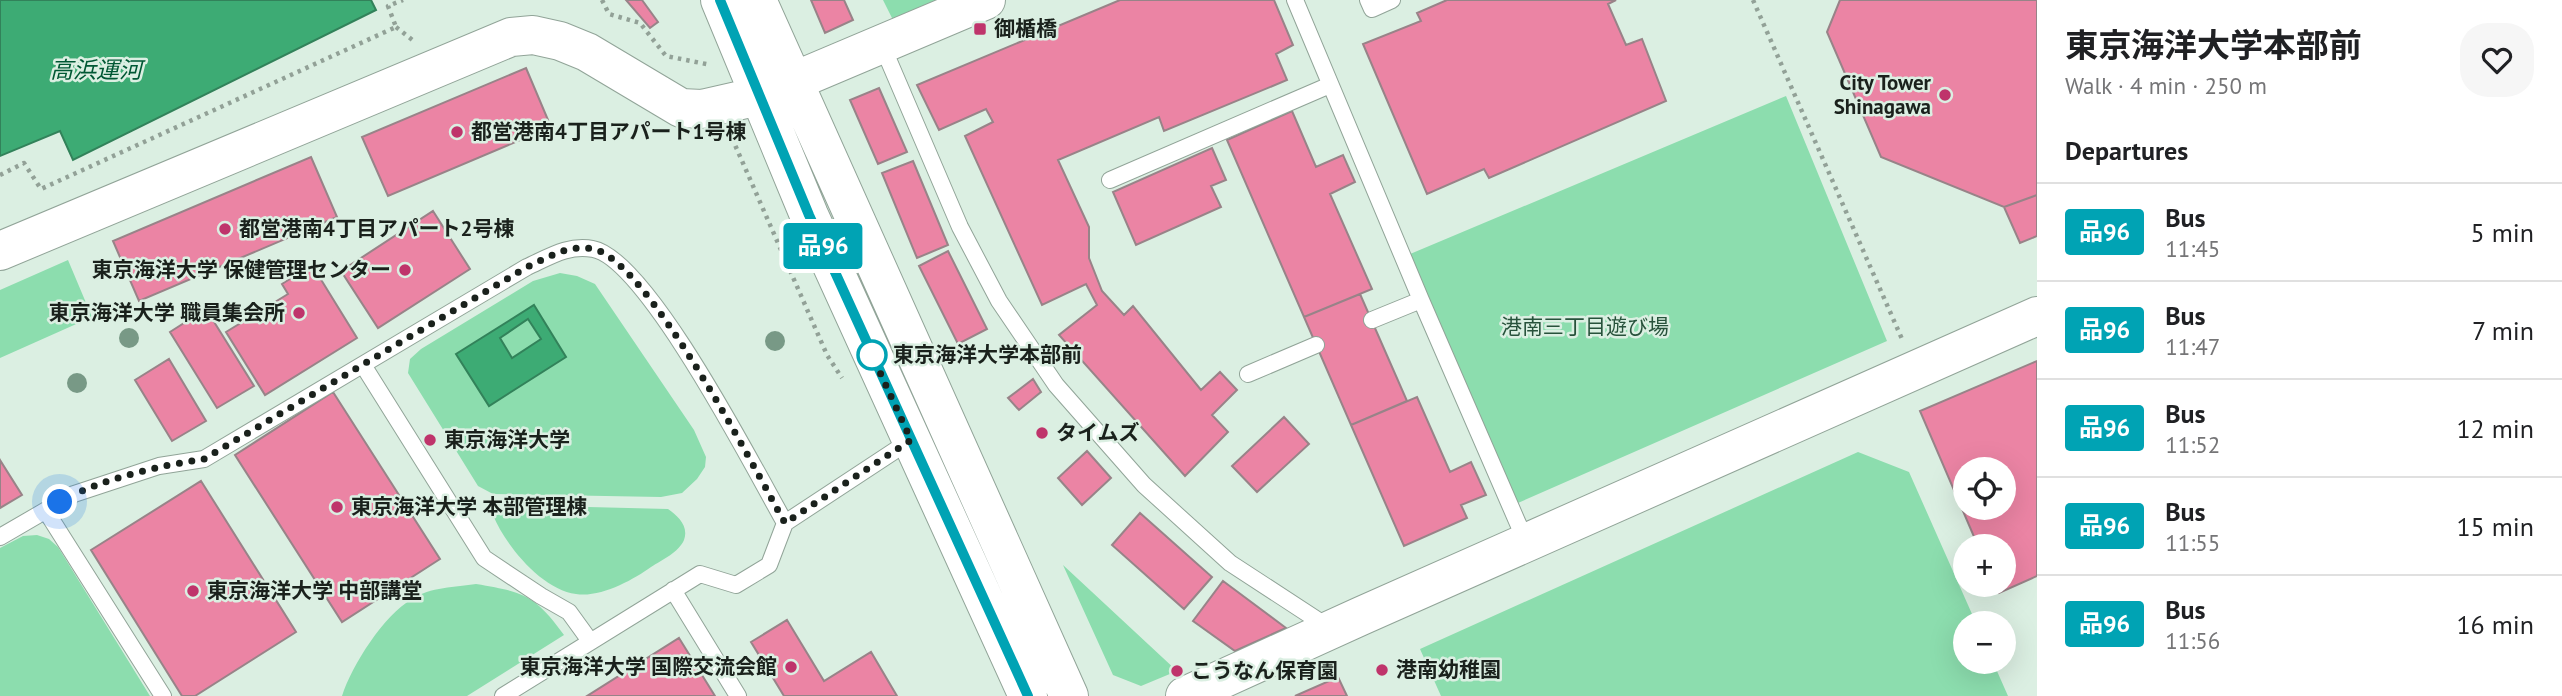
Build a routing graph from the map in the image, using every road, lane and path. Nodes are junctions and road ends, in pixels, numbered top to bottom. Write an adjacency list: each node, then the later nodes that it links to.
1 (403, 0): 14 (path)
2 (602, 0): 11 (path)
3 (720, 0): 13 (street)
4 (757, 0): 13 (street)
5 (986, 0): 10 (street)
6 (1296, 0): 12 (lane)
7 (1368, 0): 8 (lane)
8 (1392, 0)
9 (1753, 0): 22 (path)
10 (882, 45): 13 (street); 30 (lane)
11 (712, 78)
12 (1330, 85): 15 (lane); 17 (lane)
13 (776, 89): 16 (street); 24 (street); 36 (street)
14 (0, 174)
15 (1110, 180)
16 (0, 251)
17 (1421, 300): 19 (lane); 28 (lane)
18 (2037, 316): 22 (street)
19 (1372, 320)
20 (1316, 345): 23 (lane)
21 (363, 365): 25 (lane); 26 (lane); 31 (lane)
22 (1917, 371): 28 (street)
23 (1248, 374)
24 (911, 440): 26 (lane); 35 (street)
25 (46, 510): 27 (lane); 32 (lane)
26 (785, 523): 29 (lane)
27 (0, 537)
28 (1527, 542): 30 (street)
29 (673, 590): 31 (lane); 34 (lane)
30 (1331, 629): 37 (street)
31 (590, 641): 33 (lane)
32 (163, 696)
33 (503, 696)
34 (738, 696)
35 (1028, 696)
36 (1069, 696)
37 (1185, 696)

